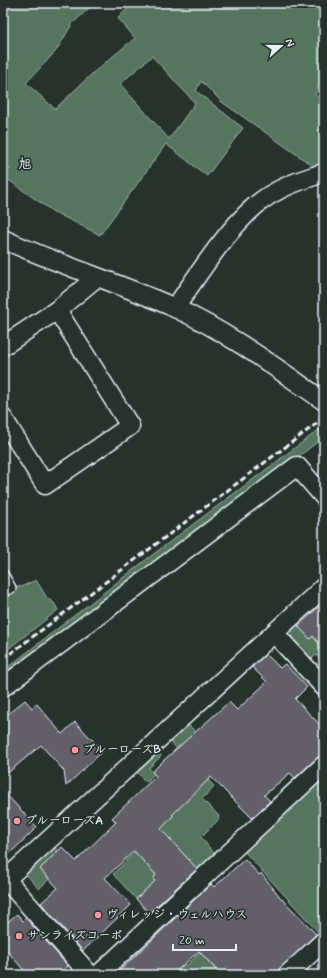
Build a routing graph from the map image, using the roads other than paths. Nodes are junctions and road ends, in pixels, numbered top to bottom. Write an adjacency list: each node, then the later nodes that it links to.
1 (324, 173): 4 (street)
2 (3, 239): 3 (street)
3 (96, 278): 4 (street); 5 (street)
4 (175, 308): 7 (street)
5 (57, 310): 6 (street); 8 (street)
6 (3, 346)
7 (324, 401)
8 (3, 418)
9 (324, 497): 14 (street)
10 (3, 574): 12 (lane)
11 (324, 587): 13 (street)
12 (3, 592)
13 (274, 633): 15 (street); 17 (street)
14 (3, 687)
15 (324, 687)
16 (324, 765): 20 (street)
17 (4, 879): 19 (street)
18 (324, 942): 21 (street)
19 (90, 975)
20 (98, 975)
21 (287, 975)

